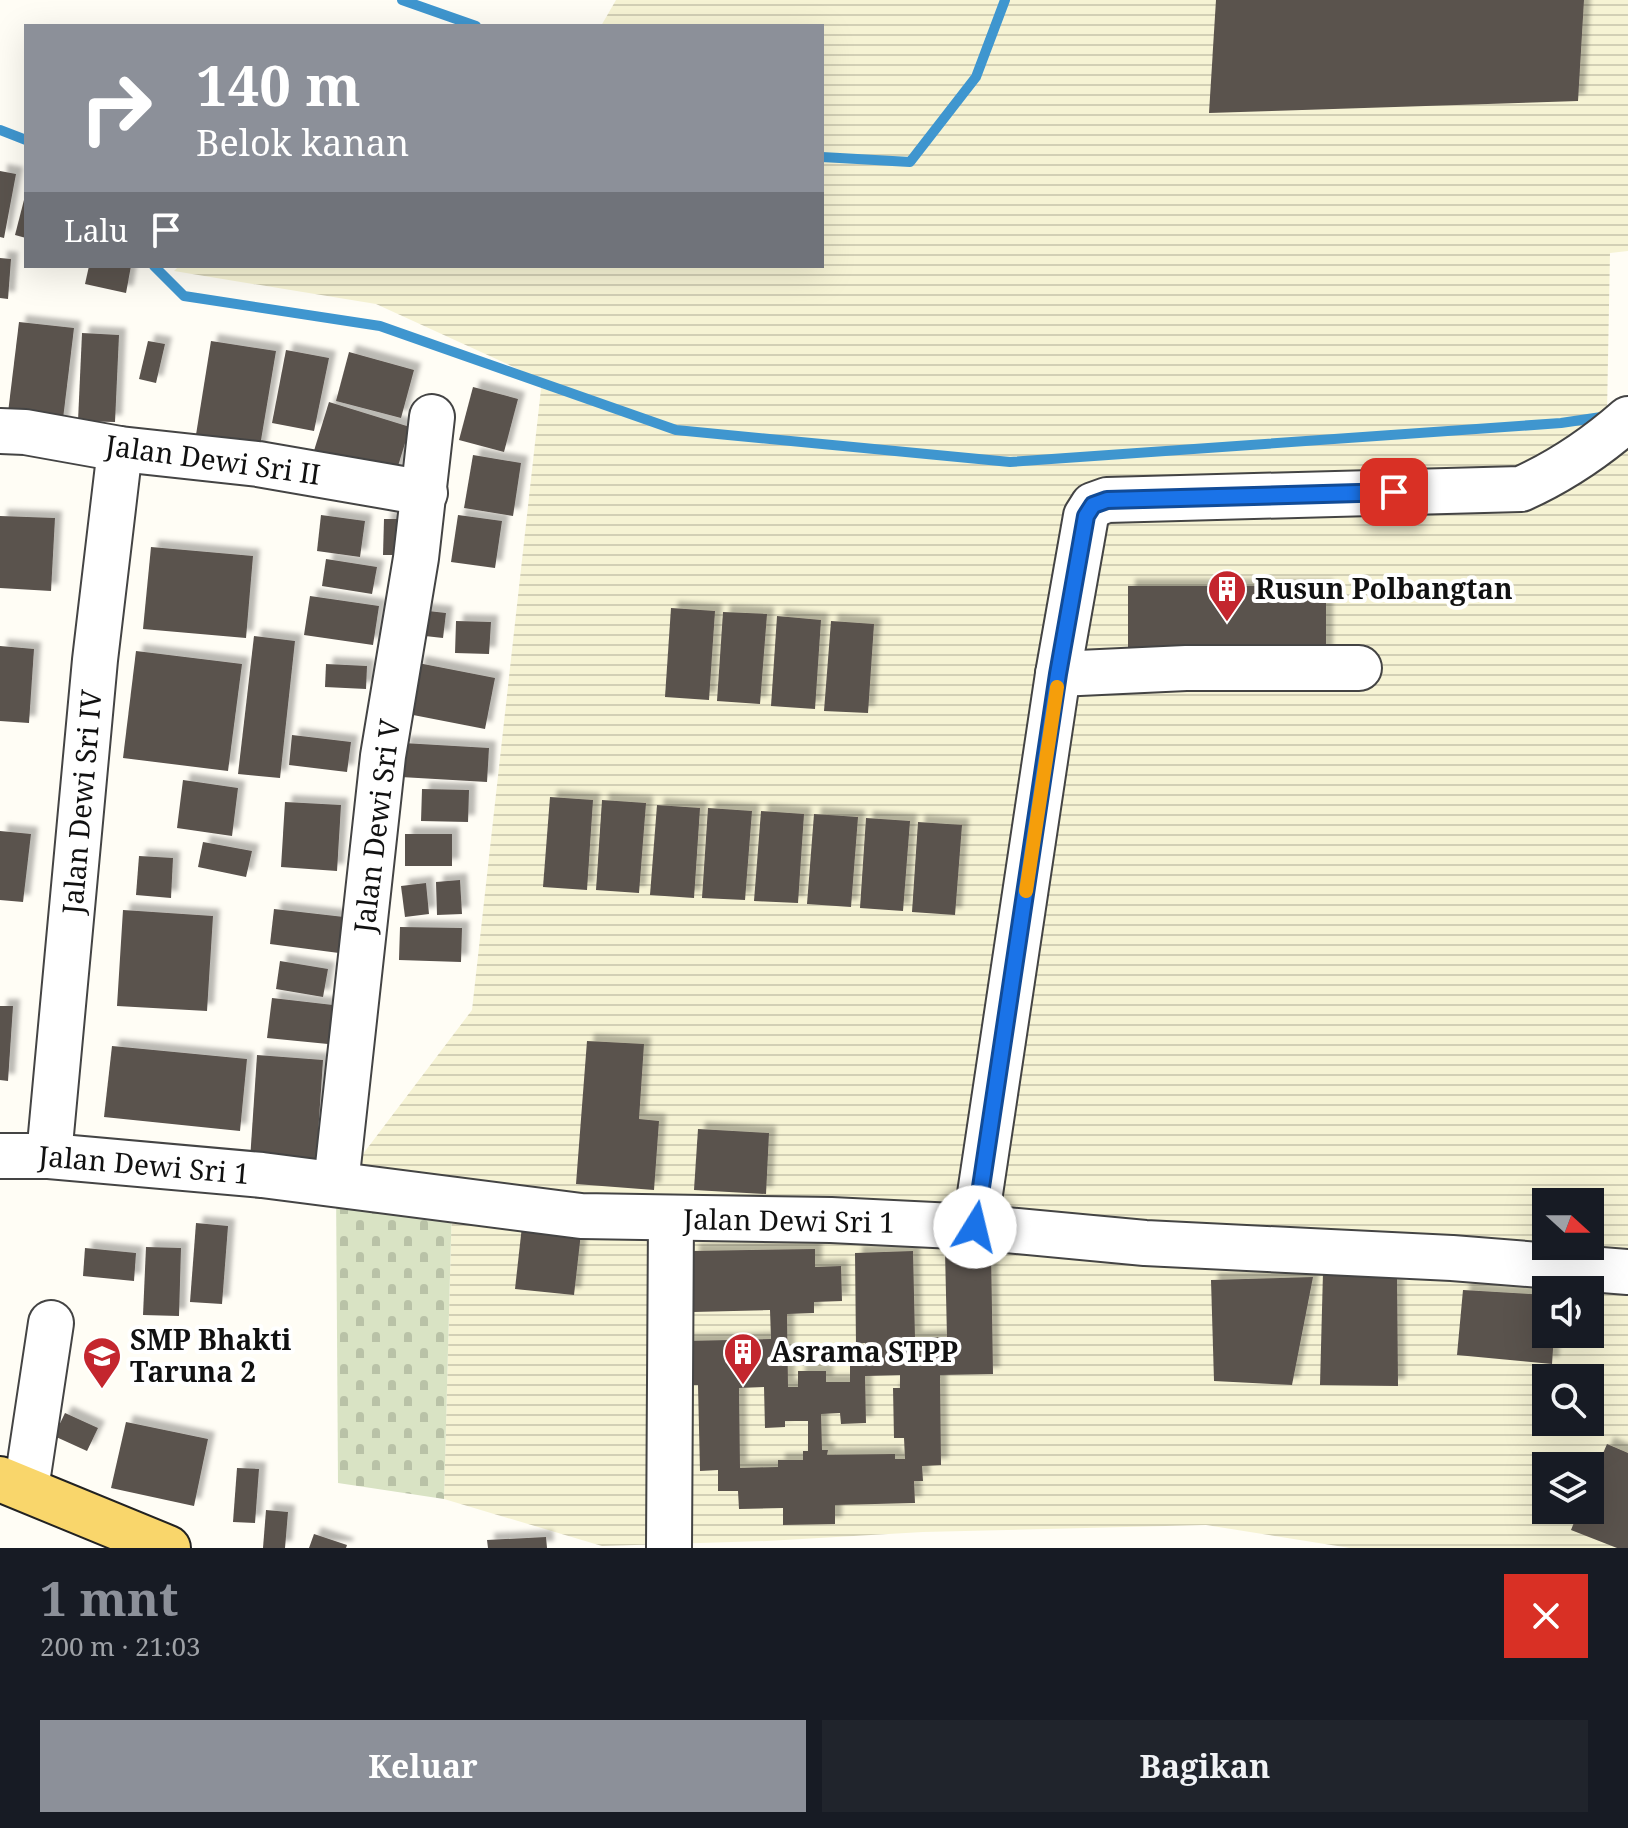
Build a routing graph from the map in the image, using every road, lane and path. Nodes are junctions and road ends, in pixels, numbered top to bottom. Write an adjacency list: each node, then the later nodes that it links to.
1 (432, 417): 5 (street, Jalan Dewi Sri V)
2 (1624, 423): 7 (street)
3 (0, 431): 4 (street, Jalan Dewi Sri II)
4 (120, 449): 5 (street, Jalan Dewi Sri II); 9 (street, Jalan Dewi Sri IV)
5 (425, 493): 10 (street, Jalan Dewi Sri V)
6 (1359, 668): 7 (street)
7 (1058, 674): 12 (street)
8 (0, 1156): 9 (street, Jalan Dewi Sri 1)
9 (49, 1156): 10 (street, Jalan Dewi Sri 1)
10 (337, 1173): 11 (street, Jalan Dewi Sri 1)
11 (671, 1218): 12 (street, Jalan Dewi Sri 1); 17 (street)
12 (975, 1227): 13 (street, Jalan Dewi Sri 1)
13 (1628, 1272)
14 (51, 1323): 15 (street)
15 (13, 1484): 16 (main road)
16 (168, 1548)
17 (669, 1548)

